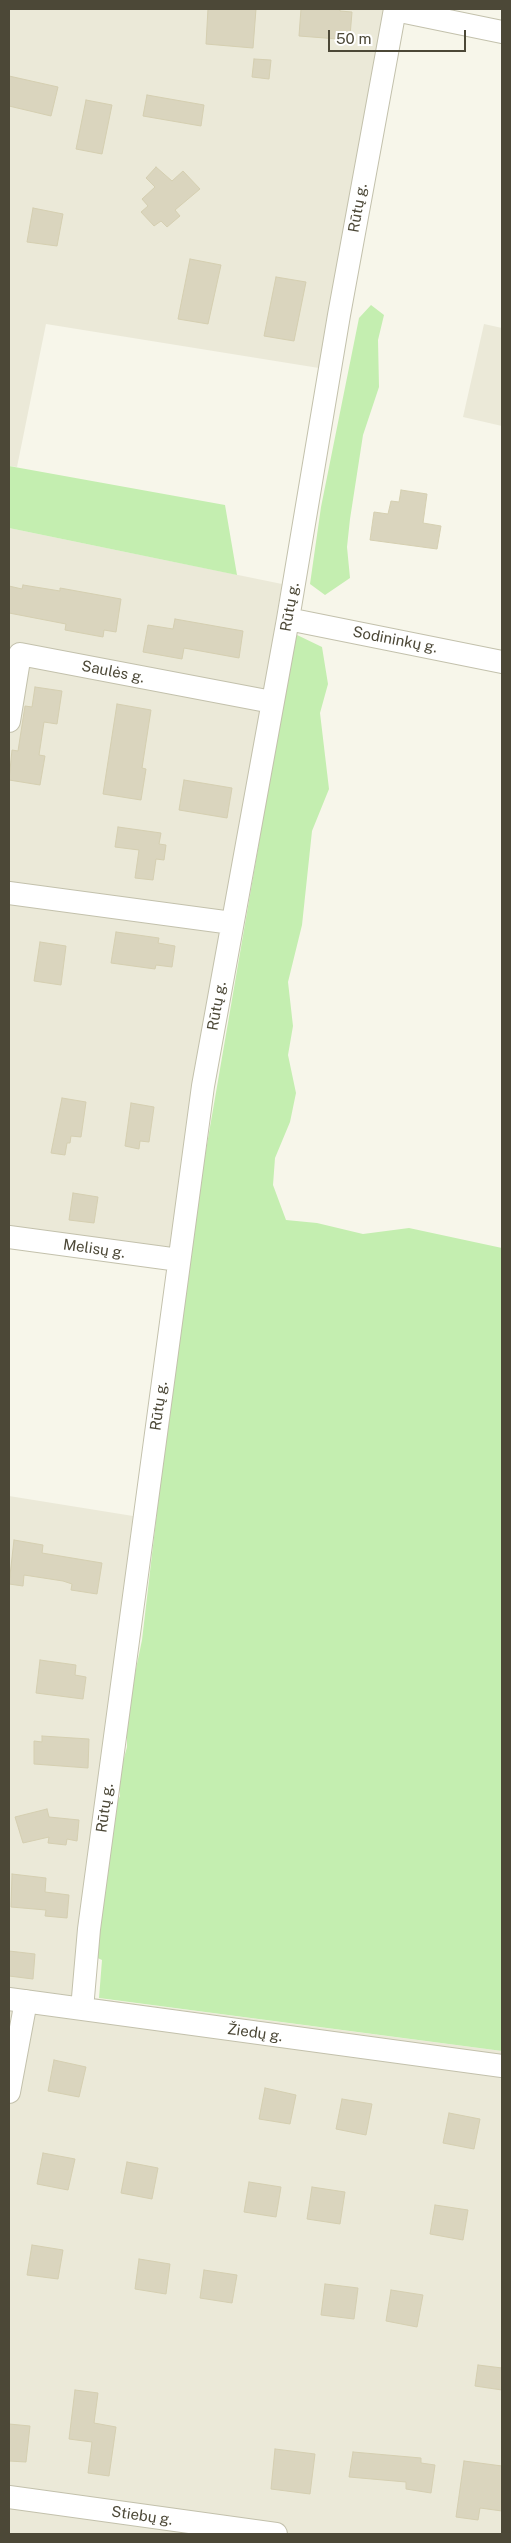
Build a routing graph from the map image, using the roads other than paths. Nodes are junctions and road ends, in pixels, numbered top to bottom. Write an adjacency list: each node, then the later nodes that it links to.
1 (395, 9): 2 (street); 3 (street, Rūtų g.)
2 (502, 32)
3 (288, 619): 4 (street, Sodininkų g.); 5 (street, Rūtų g.)
4 (502, 662)
5 (272, 702): 6 (street, Saulės g.); 8 (street, Rūtų g.)
6 (9, 721)
7 (9, 893): 8 (street)
8 (232, 923): 10 (street, Rūtų g.)
9 (9, 1237): 10 (street, Melisų g.)
10 (179, 1260): 12 (street, Rūtų g.)
11 (18, 2000): 12 (street, Žiedų g.); 14 (street)
12 (82, 2009): 13 (street, Žiedų g.)
13 (502, 2066)
14 (9, 2092)
15 (9, 2497): 16 (street, Stiebų g.)
16 (276, 2534)

